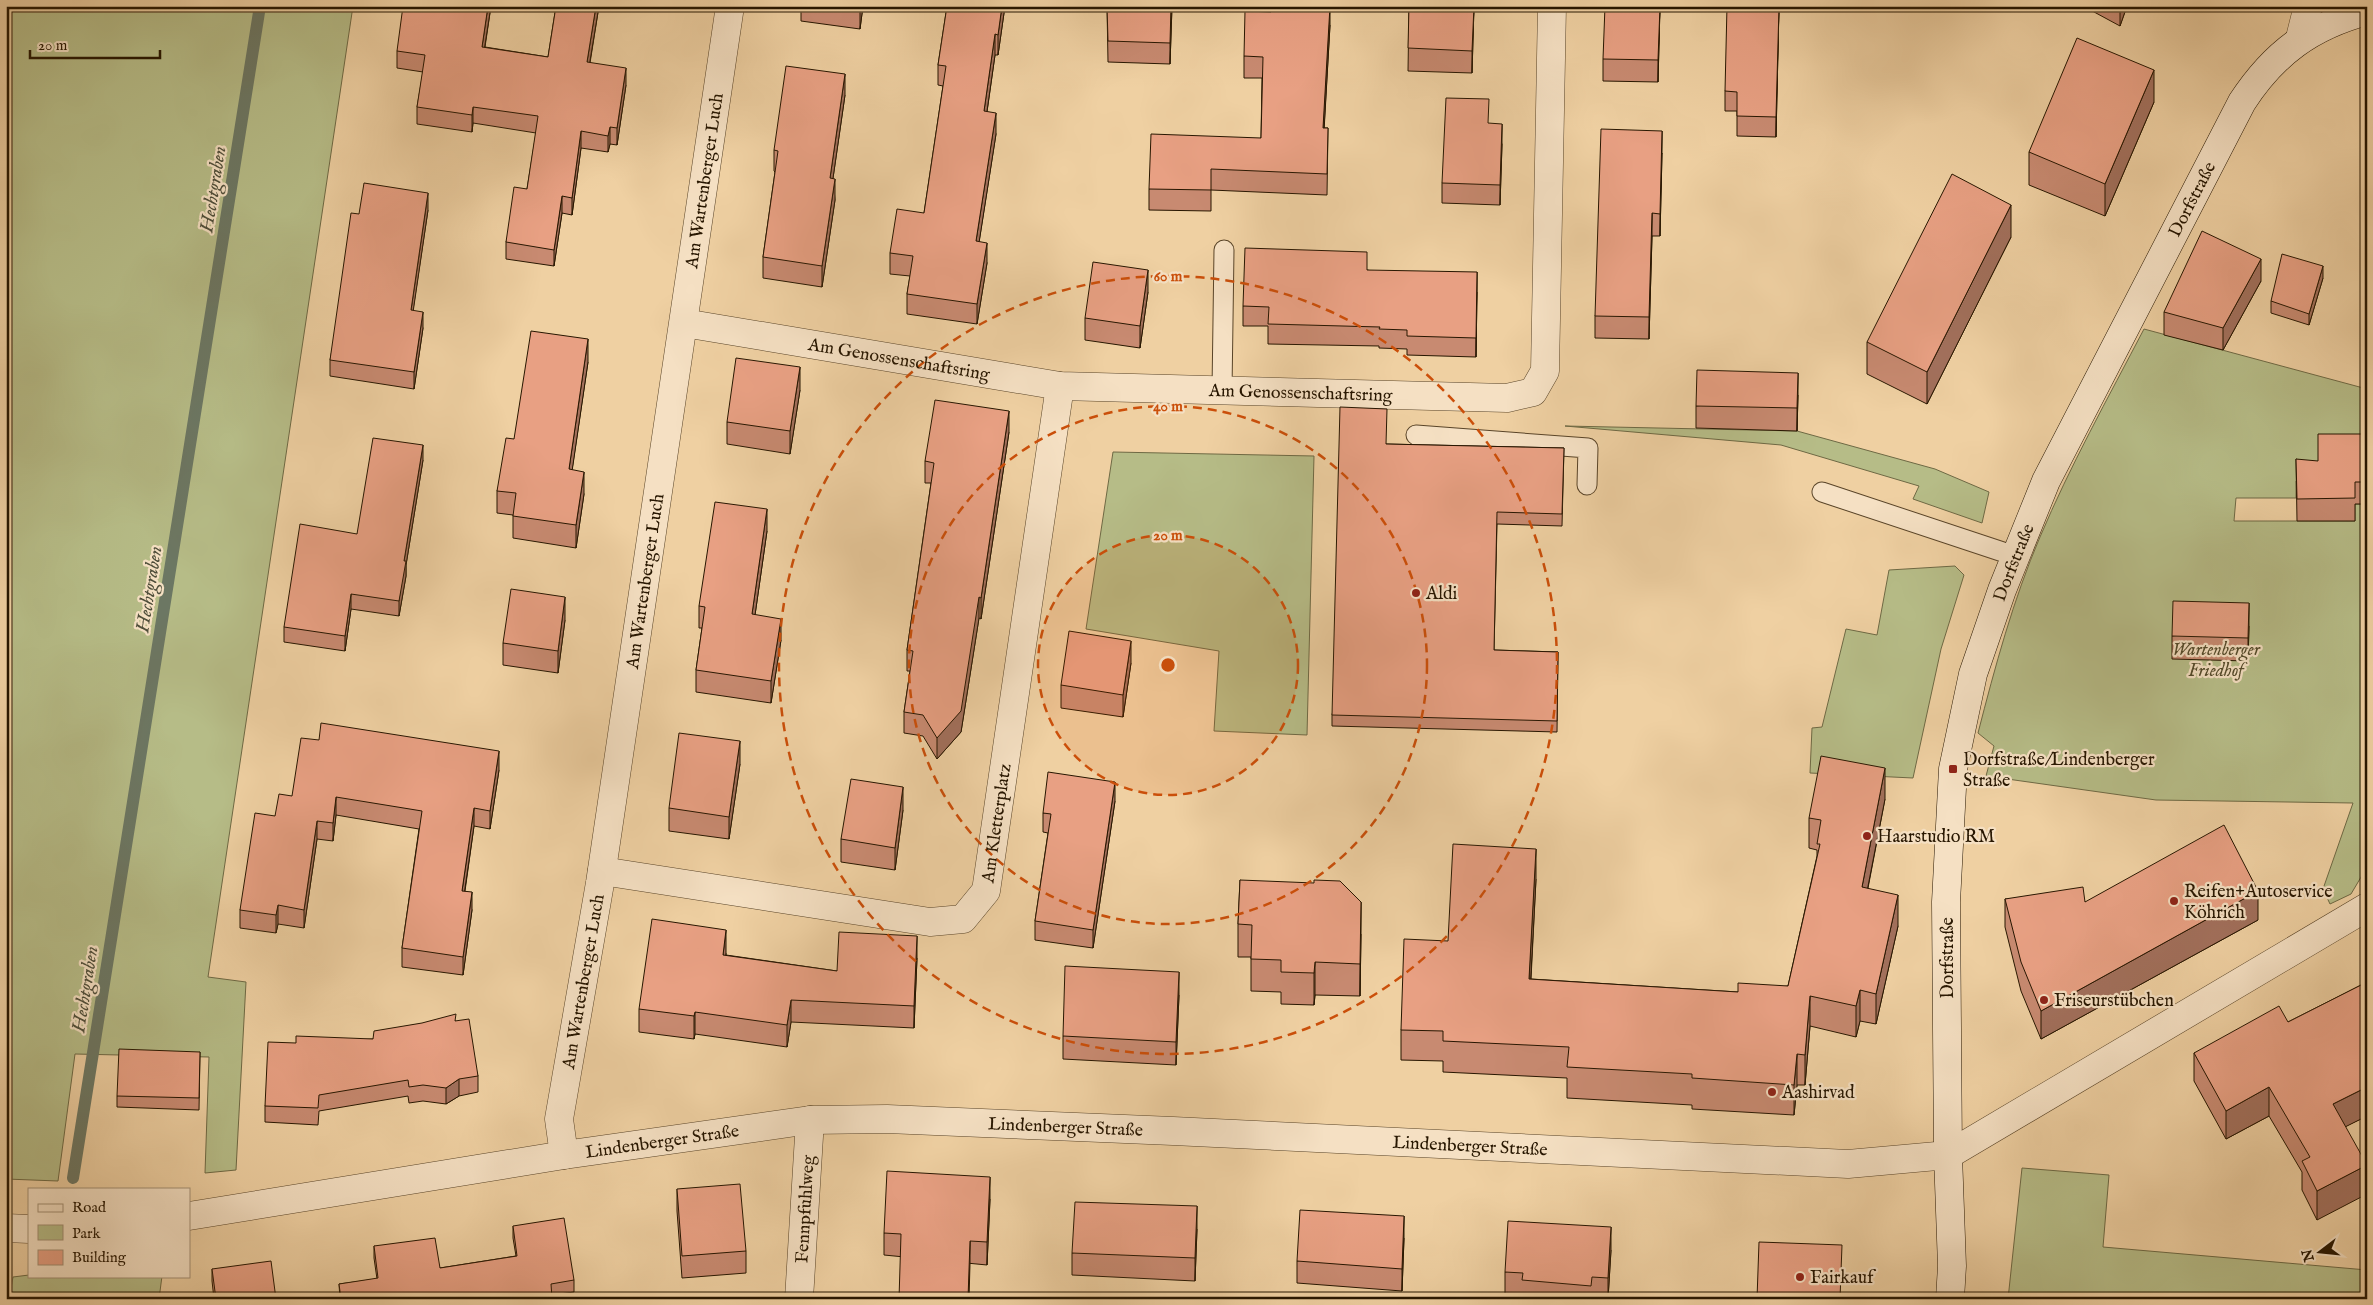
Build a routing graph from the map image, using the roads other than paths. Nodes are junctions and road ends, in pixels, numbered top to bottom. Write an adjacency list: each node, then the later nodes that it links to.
1 (730, 6): 7 (street, Am Wartenberger Luch)
2 (1552, 6): 9 (street, Am Genossenschaftsring)
3 (2308, 6): 5 (street)
4 (2367, 11): 5 (street, Dorfstraße)
5 (2300, 38): 13 (street, Dorfstraße)
6 (1224, 250): 9 (lane)
7 (684, 323): 8 (street, Am Genossenschaftsring); 14 (street, Am Wartenberger Luch)
8 (1060, 386): 9 (street, Am Genossenschaftsring); 14 (street, Am Kletterplatz)
9 (1222, 390)
10 (1416, 435): 11 (lane)
11 (1587, 485)
12 (1822, 492): 13 (lane)
13 (2014, 556): 18 (street, Dorfstraße)
14 (602, 871): 17 (street, Am Wartenberger Luch)
15 (2367, 907): 18 (street)
16 (810, 1120): 17 (street, Lindenberger Straße); 18 (street, Lindenberger Straße); 22 (street, Fennpfuhlweg)
17 (564, 1154): 19 (street, Lindenberger Straße)
18 (1948, 1155): 23 (street, Dorfstraße)
19 (190, 1216)
20 (6, 1228): 21 (street)
21 (28, 1229)
22 (799, 1299)
23 (1950, 1299)

